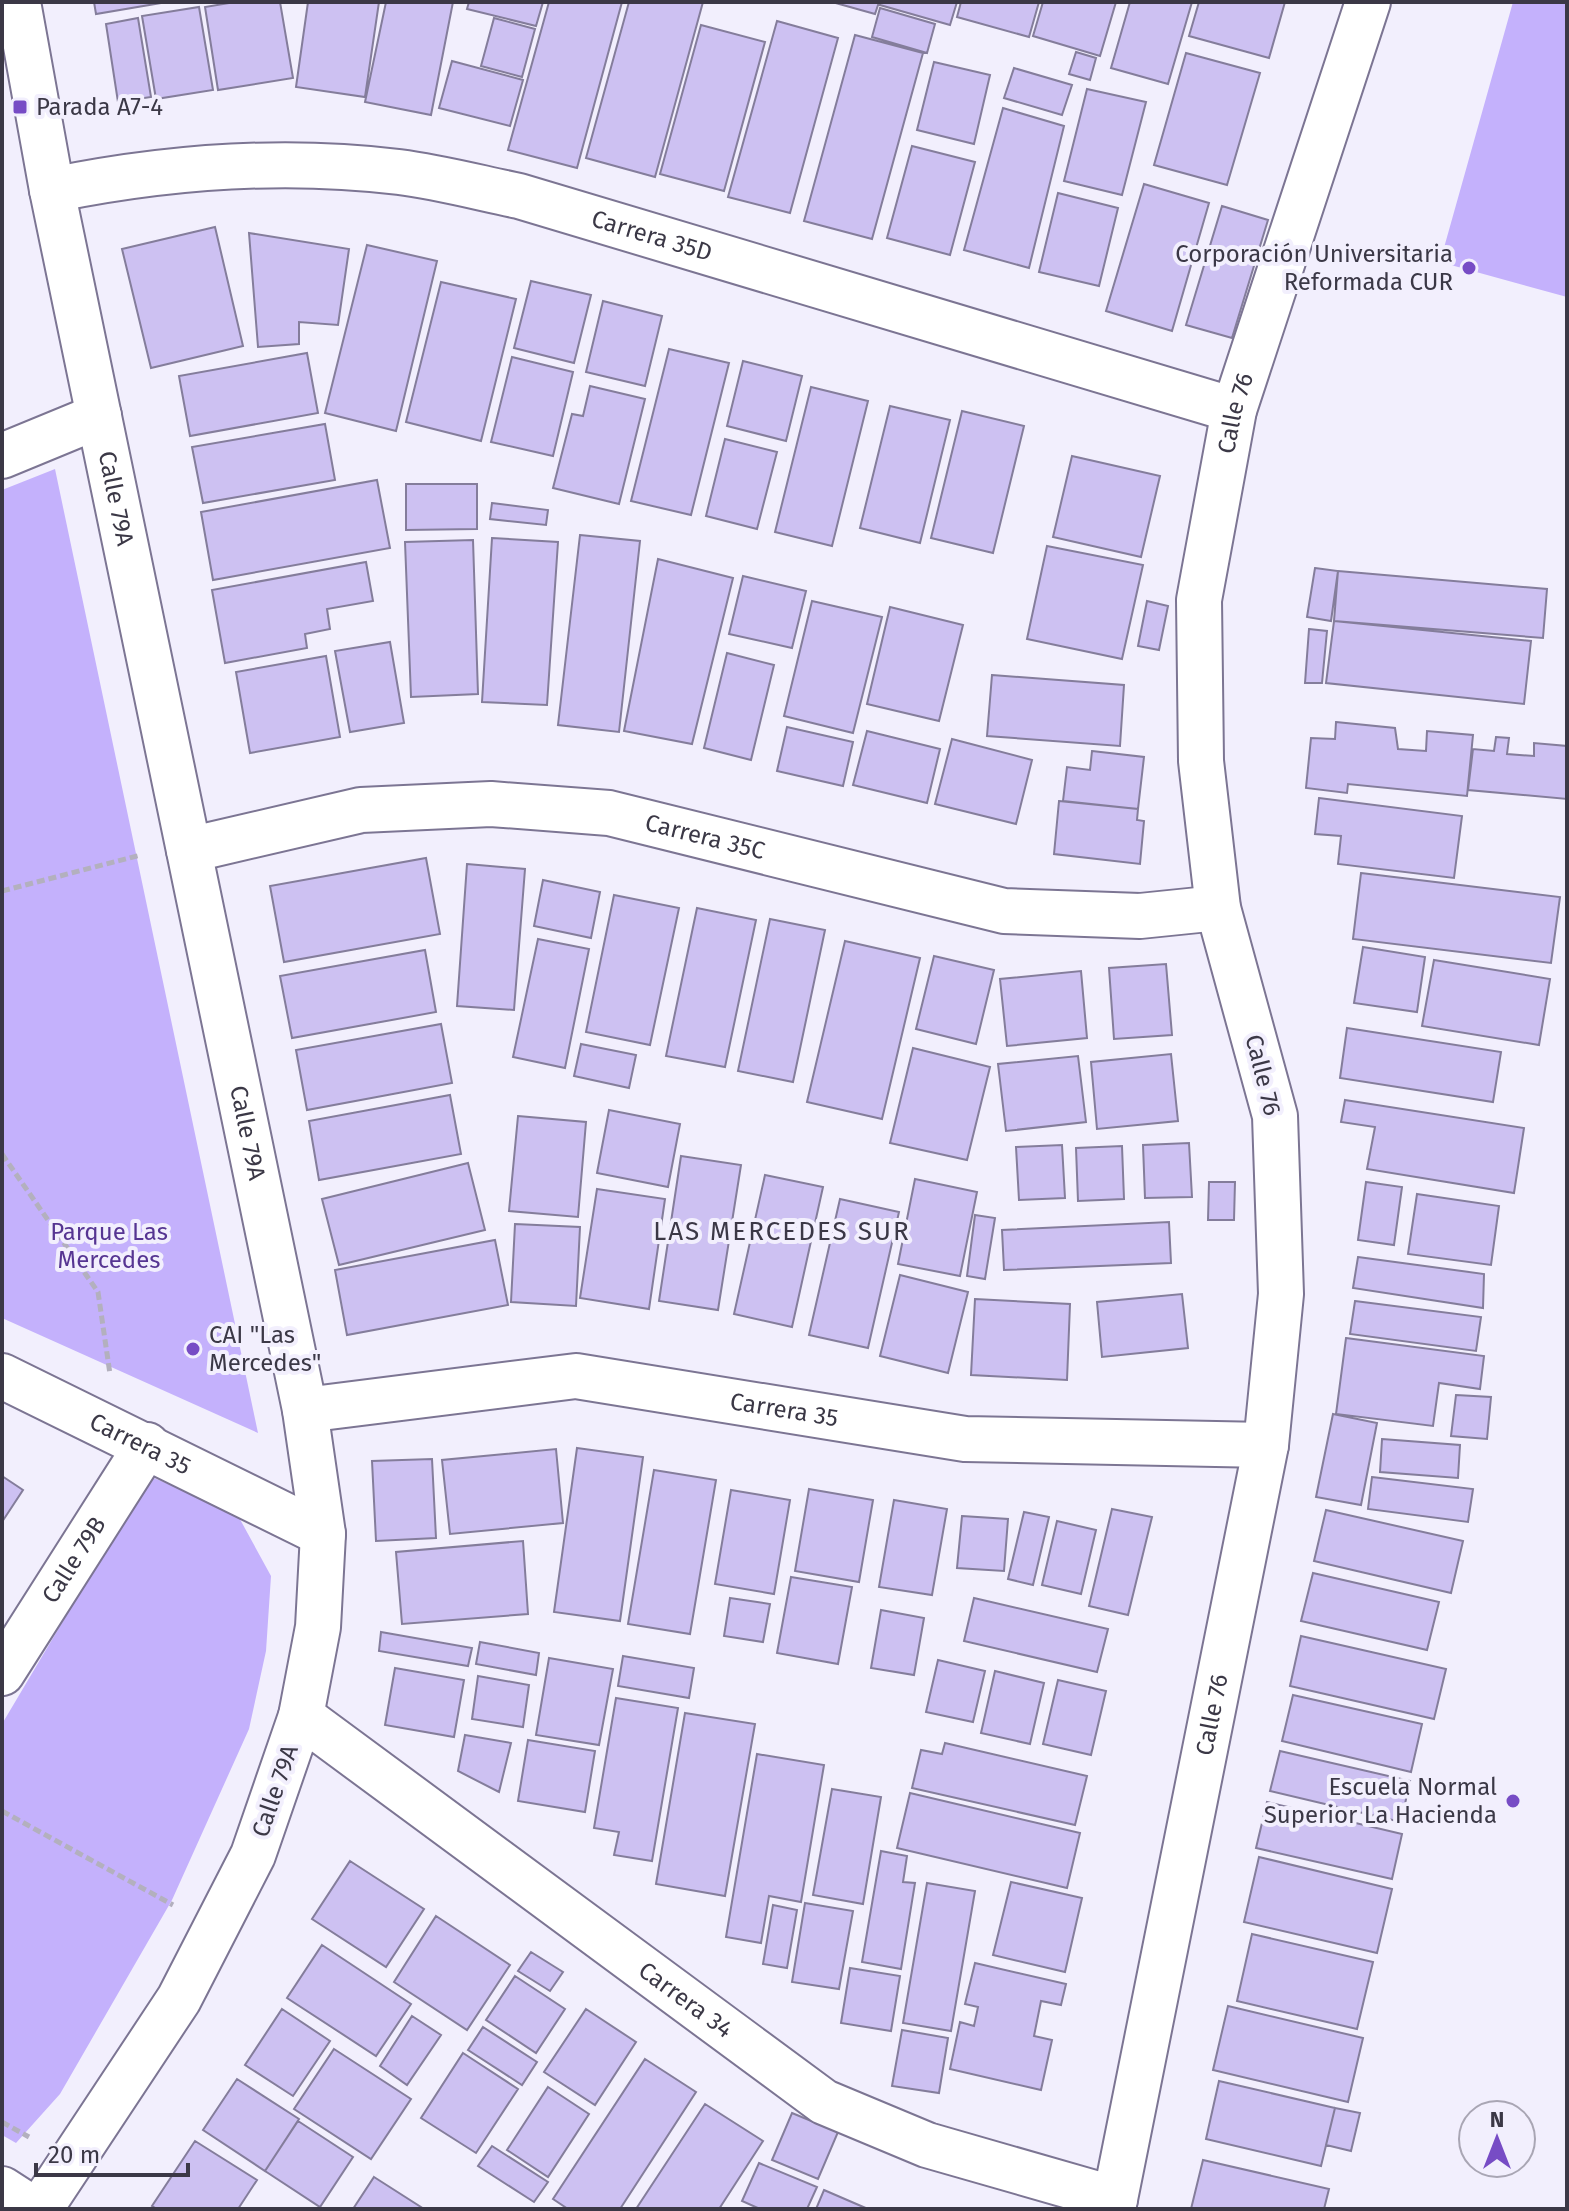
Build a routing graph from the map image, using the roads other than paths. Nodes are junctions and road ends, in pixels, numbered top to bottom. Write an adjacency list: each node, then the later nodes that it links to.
1 (18, 2): 3 (street, Calle 79A)
2 (1368, 2): 4 (street, Calle 76)
3 (52, 190): 4 (street, Carrera 35D); 5 (street, Calle 79A)
4 (1234, 410): 8 (street, Calle 76)
5 (99, 416): 6 (street); 7 (street, Calle 79A)
6 (2, 456)
7 (170, 851): 8 (street, Carrera 35C); 10 (street, Calle 79A)
8 (1218, 908): 12 (street, Calle 76)
9 (2, 1376): 11 (street, Carrera 35)
10 (305, 1410): 12 (street, Carrera 35); 13 (street, Calle 79A)
11 (147, 1445): 13 (street, Carrera 35); 14 (street, Calle 79B)
12 (1266, 1445): 17 (street, Calle 76)
13 (323, 1534): 15 (street, Calle 79A)
14 (2, 1673)
15 (301, 1716): 17 (street, Carrera 34); 19 (street, Calle 79A)
16 (2, 2189): 18 (street)
17 (1114, 2204)
18 (33, 2209)
19 (40, 2209)

